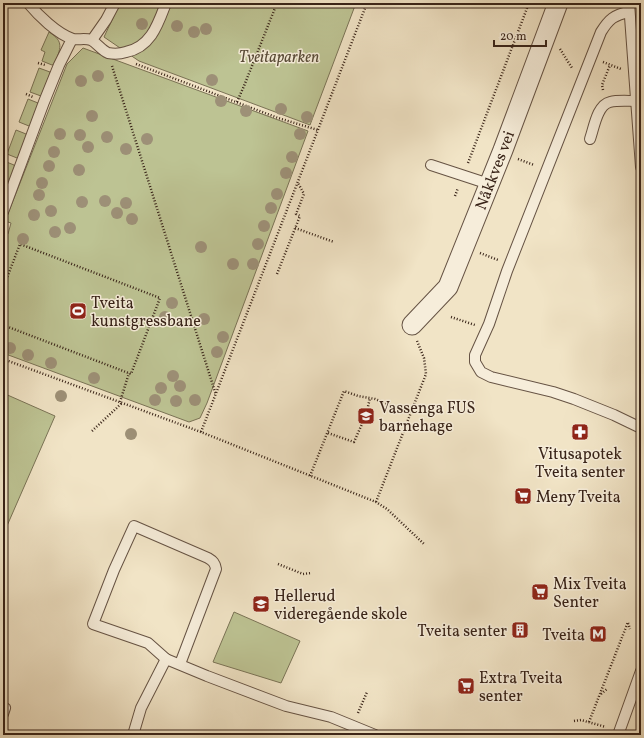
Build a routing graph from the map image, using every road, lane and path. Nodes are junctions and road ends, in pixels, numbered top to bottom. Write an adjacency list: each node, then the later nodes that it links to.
1 (28, 3): 9 (lane)
2 (115, 3): 10 (lane)
3 (166, 3): 13 (lane)
4 (277, 3): 20 (path)
5 (367, 3): 21 (path)
6 (529, 3): 27 (path)
7 (558, 3): 29 (street, Nåkkves vei)
8 (629, 8): 14 (lane); 19 (lane)
9 (72, 38): 10 (lane); 31 (lane)
10 (92, 40): 12 (lane)
11 (560, 48): 17 (path)
12 (107, 52): 13 (lane); 44 (path)
13 (122, 53): 20 (path)
14 (591, 56): 15 (path); 17 (lane)
15 (610, 66): 16 (path); 18 (path)
16 (623, 70)
17 (581, 85): 48 (lane)
18 (602, 85)
19 (636, 101): 22 (lane); 26 (lane)
20 (237, 102): 21 (path)
21 (318, 130): 28 (path)
22 (590, 140)
23 (517, 159): 24 (path)
24 (526, 162)
25 (431, 165): 27 (lane)
26 (641, 167)
27 (463, 176): 29 (lane); 30 (path)
28 (298, 183): 32 (path); 44 (path)
29 (489, 184): 41 (street, Nåkkves vei)
30 (455, 196)
31 (3, 212)
32 (295, 228): 33 (path); 36 (path)
33 (334, 242)
34 (481, 253): 35 (path)
35 (491, 257)
36 (277, 274)
37 (3, 288): 43 (path)
38 (451, 317): 39 (path)
39 (466, 322)
40 (3, 325): 43 (path)
41 (412, 325): 47 (path)
42 (3, 359): 46 (path)
43 (129, 373): 46 (path)
44 (216, 396): 50 (path)
45 (370, 398): 47 (path); 51 (path); 51 (path)
46 (121, 402): 49 (path); 50 (path)
47 (410, 413): 53 (path)
48 (641, 428)
49 (92, 431)
50 (201, 432): 52 (path)
51 (328, 433): 52 (path)
52 (310, 476): 53 (path)
53 (376, 502): 54 (path)
54 (424, 544)
55 (278, 564): 56 (path)
56 (312, 573)
57 (630, 629): 63 (path)
58 (166, 659): 59 (lane); 59 (lane); 70 (lane)
59 (180, 664): 68 (lane)
60 (641, 671): 72 (lane)
61 (607, 689): 63 (path)
62 (367, 692): 68 (path)
63 (600, 694): 67 (path)
64 (3, 707): 65 (lane)
65 (3, 714)
66 (574, 721): 67 (path)
67 (589, 722): 69 (path)
68 (352, 726): 71 (lane)
69 (606, 727)
70 (132, 735)
71 (375, 735)
72 (618, 735)

